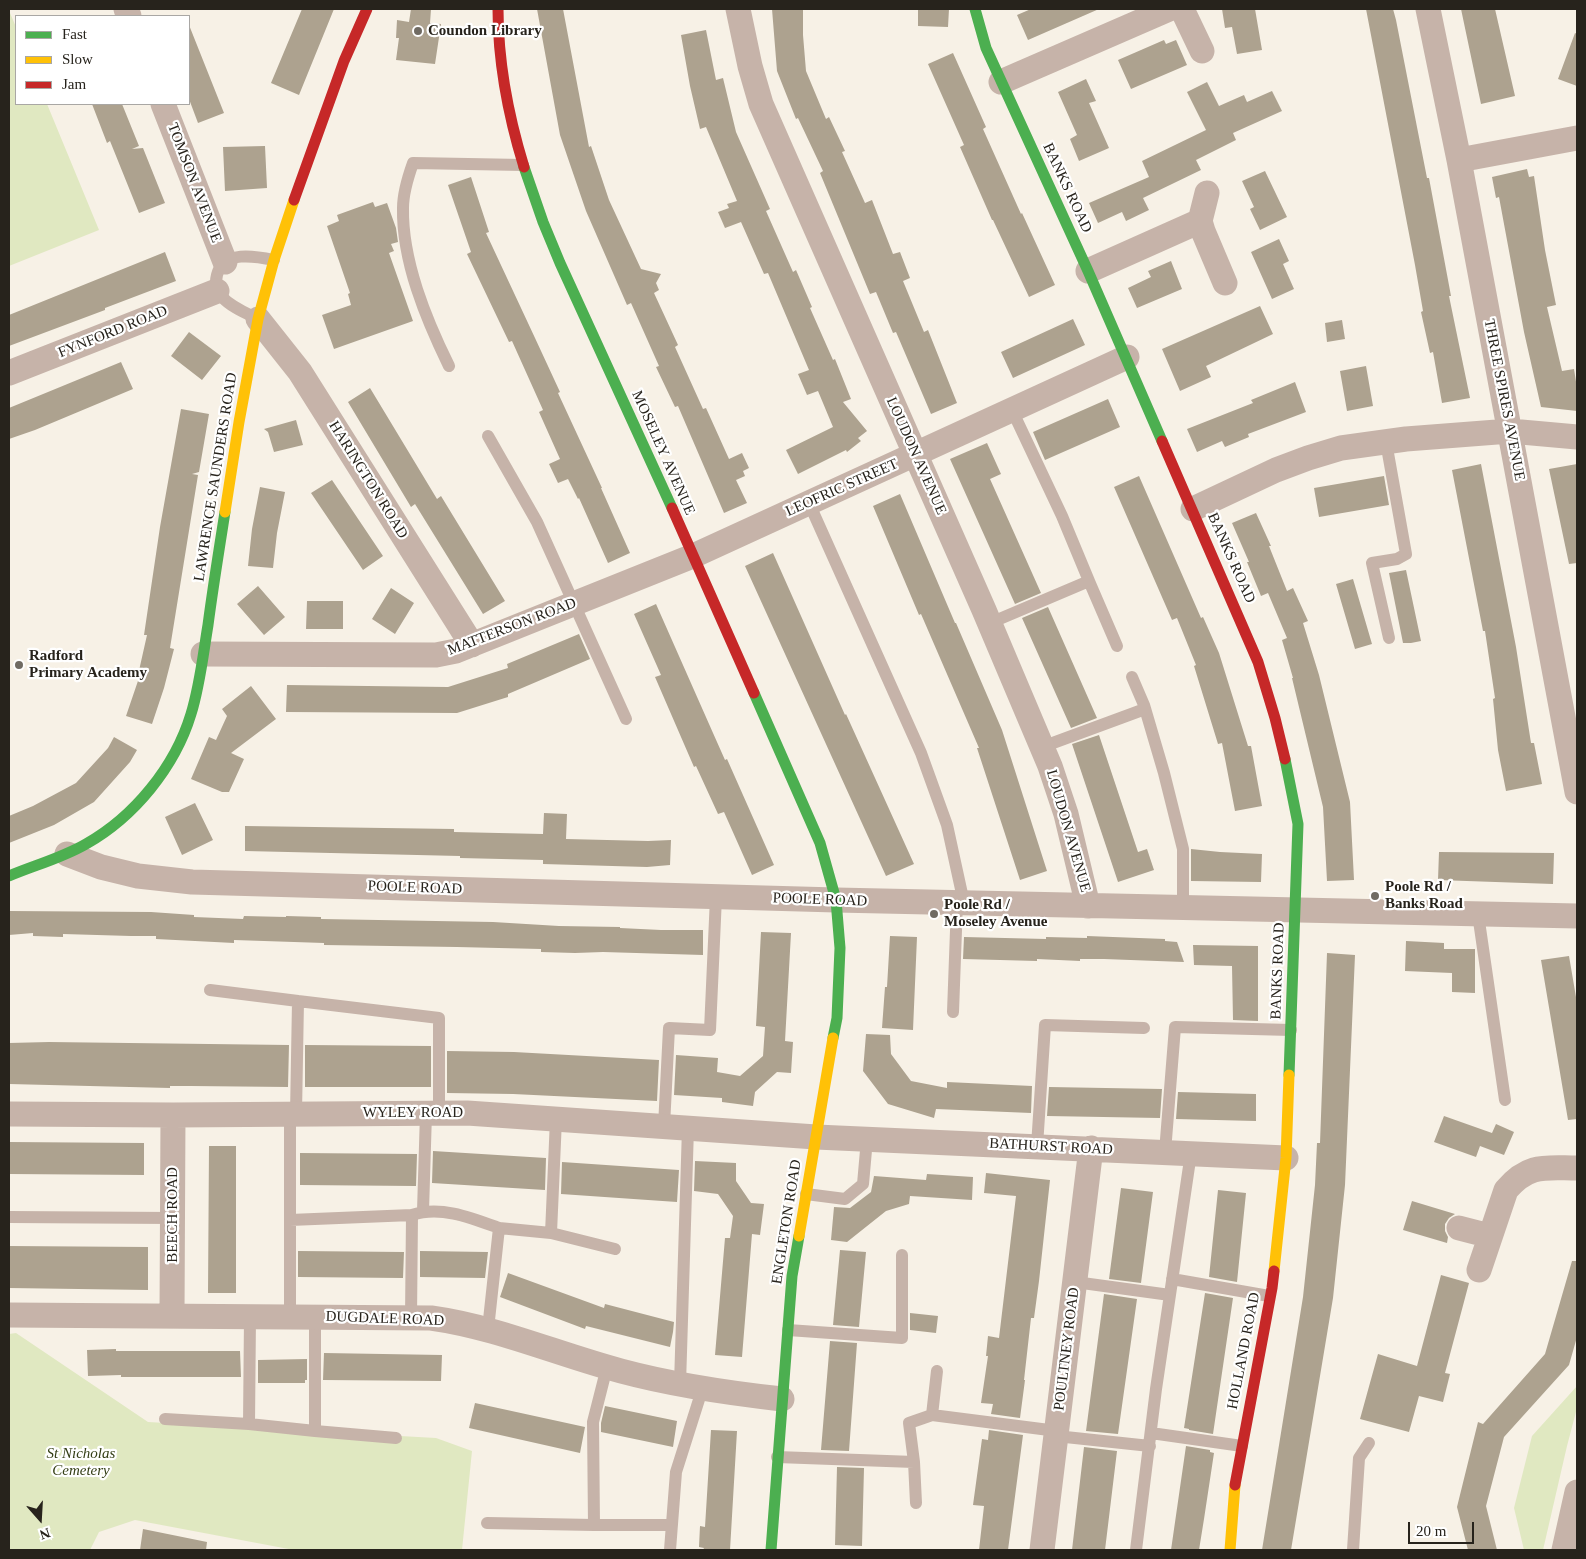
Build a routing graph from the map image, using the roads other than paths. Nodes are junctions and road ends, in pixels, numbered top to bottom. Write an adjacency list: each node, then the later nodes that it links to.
1 (367, 9): 16 (street, LAWRENCE SAUNDERS ROAD)
2 (498, 9): 13 (street, MOSELEY AVENUE)
3 (738, 9): 30 (street, LOUDON AVENUE)
4 (975, 9): 9 (street, BANKS ROAD)
5 (1169, 9): 9 (street)
6 (1182, 9): 8 (street)
7 (1428, 9): 12 (street, THREE SPIRES AVENUE)
8 (1202, 51)
9 (1001, 82): 18 (street, BANKS ROAD)
10 (163, 105): 17 (street, TOMSON AVENUE)
11 (1577, 138): 12 (street)
12 (1459, 160): 26 (street, THREE SPIRES AVENUE)
13 (523, 165): 23 (lane); 33 (street, MOSELEY AVENUE)
14 (1207, 193): 15 (street)
15 (1200, 221): 18 (street); 19 (street)
16 (274, 260): 17 (lane); 21 (street, LAWRENCE SAUNDERS ROAD)
17 (225, 262): 20 (lane)
18 (1088, 271): 22 (street, BANKS ROAD)
19 (1225, 283)
20 (218, 291): 21 (lane); 24 (street, FYNFORD ROAD)
21 (258, 319): 38 (street, HARINGTON ROAD); 40 (street, LAWRENCE SAUNDERS ROAD)
22 (1126, 357): 25 (street, LEOFRIC STREET); 32 (street, BANKS ROAD)
23 (449, 366)
24 (9, 373)
25 (1012, 410): 30 (street, LEOFRIC STREET); 34 (lane)
26 (1510, 432): 28 (street); 29 (street); 45 (street, THREE SPIRES AVENUE)
27 (488, 436): 35 (lane)
28 (1577, 437)
29 (1386, 442): 32 (street); 37 (lane)
30 (916, 455): 31 (street, LEOFRIC STREET); 36 (street, LOUDON AVENUE)
31 (809, 503): 33 (street, LEOFRIC STREET); 50 (lane)
32 (1193, 509): 53 (street, BANKS ROAD)
33 (693, 556): 35 (street, MATTERSON ROAD); 49 (street, MOSELEY AVENUE)
34 (1089, 581): 36 (lane); 39 (lane)
35 (575, 604): 38 (street, MATTERSON ROAD); 43 (lane)
36 (990, 623): 44 (street, LOUDON AVENUE)
37 (1389, 638)
38 (472, 645): 40 (street, MATTERSON ROAD)
39 (1117, 646)
40 (203, 654): 46 (street, LAWRENCE SAUNDERS ROAD)
41 (1132, 677): 42 (lane)
42 (1144, 709): 44 (lane); 52 (lane)
43 (626, 719)
44 (1042, 747): 51 (street, LOUDON AVENUE)
45 (1577, 792)
46 (67, 854): 47 (street, LAWRENCE SAUNDERS ROAD); 48 (street, POOLE ROAD)
47 (9, 876)
48 (716, 897): 49 (street, POOLE ROAD); 67 (lane)
49 (836, 900): 50 (street, POOLE ROAD); 68 (street, ENGLETON ROAD)
50 (960, 903): 51 (street, POOLE ROAD); 58 (lane)
51 (1088, 906): 52 (street, POOLE ROAD)
52 (1183, 908): 53 (street, POOLE ROAD)
53 (1295, 910): 54 (street, POOLE ROAD); 60 (street, BANKS ROAD)
54 (1478, 914): 55 (street, POOLE ROAD); 61 (lane)
55 (1577, 916)
56 (210, 990): 57 (lane)
57 (298, 1001): 62 (lane); 64 (lane)
58 (953, 1012)
59 (1144, 1028): 70 (lane)
60 (1291, 1030): 72 (lane); 74 (street, BANKS ROAD)
61 (1505, 1100)
62 (432, 1113): 64 (street, WYLEY ROAD); 66 (street, WYLEY ROAD); 77 (lane)
63 (9, 1114): 65 (street, WYLEY ROAD)
64 (293, 1114): 65 (street, WYLEY ROAD); 80 (lane)
65 (173, 1115): 79 (street, BEECH ROAD)
66 (556, 1119): 67 (street, WYLEY ROAD); 83 (lane)
67 (676, 1127): 68 (street, WYLEY ROAD); 102 (lane)
68 (816, 1137): 69 (street, BATHURST ROAD); 76 (street, ENGLETON ROAD)
69 (867, 1139): 70 (street, BATHURST ROAD); 76 (lane)
70 (1037, 1146): 71 (street, BATHURST ROAD)
71 (1091, 1148): 72 (street, BATHURST ROAD); 89 (street, POULTNEY ROAD)
72 (1164, 1152): 73 (street, BATHURST ROAD)
73 (1191, 1153): 74 (street, BATHURST ROAD); 88 (lane)
74 (1286, 1158): 91 (street, HOLLAND ROAD)
75 (1577, 1168): 84 (street)
76 (806, 1194): 99 (street, ENGLETON ROAD)
77 (418, 1213): 80 (lane); 81 (lane); 97 (lane)
78 (9, 1217): 79 (lane)
79 (173, 1218): 93 (street, BEECH ROAD)
80 (290, 1220): 95 (lane)
81 (499, 1228): 83 (lane); 98 (lane)
82 (1459, 1228): 84 (street)
83 (551, 1233): 85 (lane)
84 (1490, 1236): 87 (street)
85 (615, 1249)
86 (902, 1255): 99 (lane)
87 (1480, 1270)
88 (1172, 1280): 90 (lane); 91 (lane)
89 (1075, 1282): 90 (lane); 108 (street, POULTNEY ROAD)
90 (1170, 1295): 110 (lane)
91 (1269, 1296): 112 (street, HOLLAND ROAD)
92 (9, 1315): 93 (street, DUGDALE ROAD)
93 (172, 1315): 94 (street, DUGDALE ROAD)
94 (250, 1316): 95 (street, DUGDALE ROAD); 106 (lane)
95 (290, 1317): 96 (street, DUGDALE ROAD)
96 (315, 1317): 97 (street, DUGDALE ROAD); 107 (lane)
97 (411, 1318): 98 (street, DUGDALE ROAD)
98 (488, 1329): 100 (street, DUGDALE ROAD)
99 (788, 1330): 103 (street, ENGLETON ROAD)
100 (607, 1367): 102 (street, DUGDALE ROAD); 118 (lane)
101 (937, 1371): 104 (lane)
102 (691, 1385): 103 (street, DUGDALE ROAD); 119 (lane)
103 (782, 1399): 113 (street, ENGLETON ROAD)
104 (932, 1416): 108 (lane); 114 (lane)
105 (165, 1418): 106 (lane)
106 (249, 1424): 107 (lane)
107 (315, 1431): 109 (lane)
108 (1056, 1433): 110 (lane); 122 (street, POULTNEY ROAD)
109 (396, 1438)
110 (1150, 1440): 112 (lane); 123 (lane)
111 (1369, 1442): 125 (lane)
112 (1242, 1446): 124 (street, HOLLAND ROAD)
113 (777, 1457): 114 (lane); 121 (street, ENGLETON ROAD)
114 (914, 1462): 116 (lane)
115 (1577, 1492): 126 (street)
116 (916, 1503)
117 (487, 1523): 118 (lane)
118 (594, 1525): 119 (lane)
119 (672, 1525): 120 (lane)
120 (670, 1550)
121 (771, 1550)
122 (1042, 1550)
123 (1136, 1550)
124 (1230, 1550)
125 (1353, 1550)
126 (1564, 1550)

